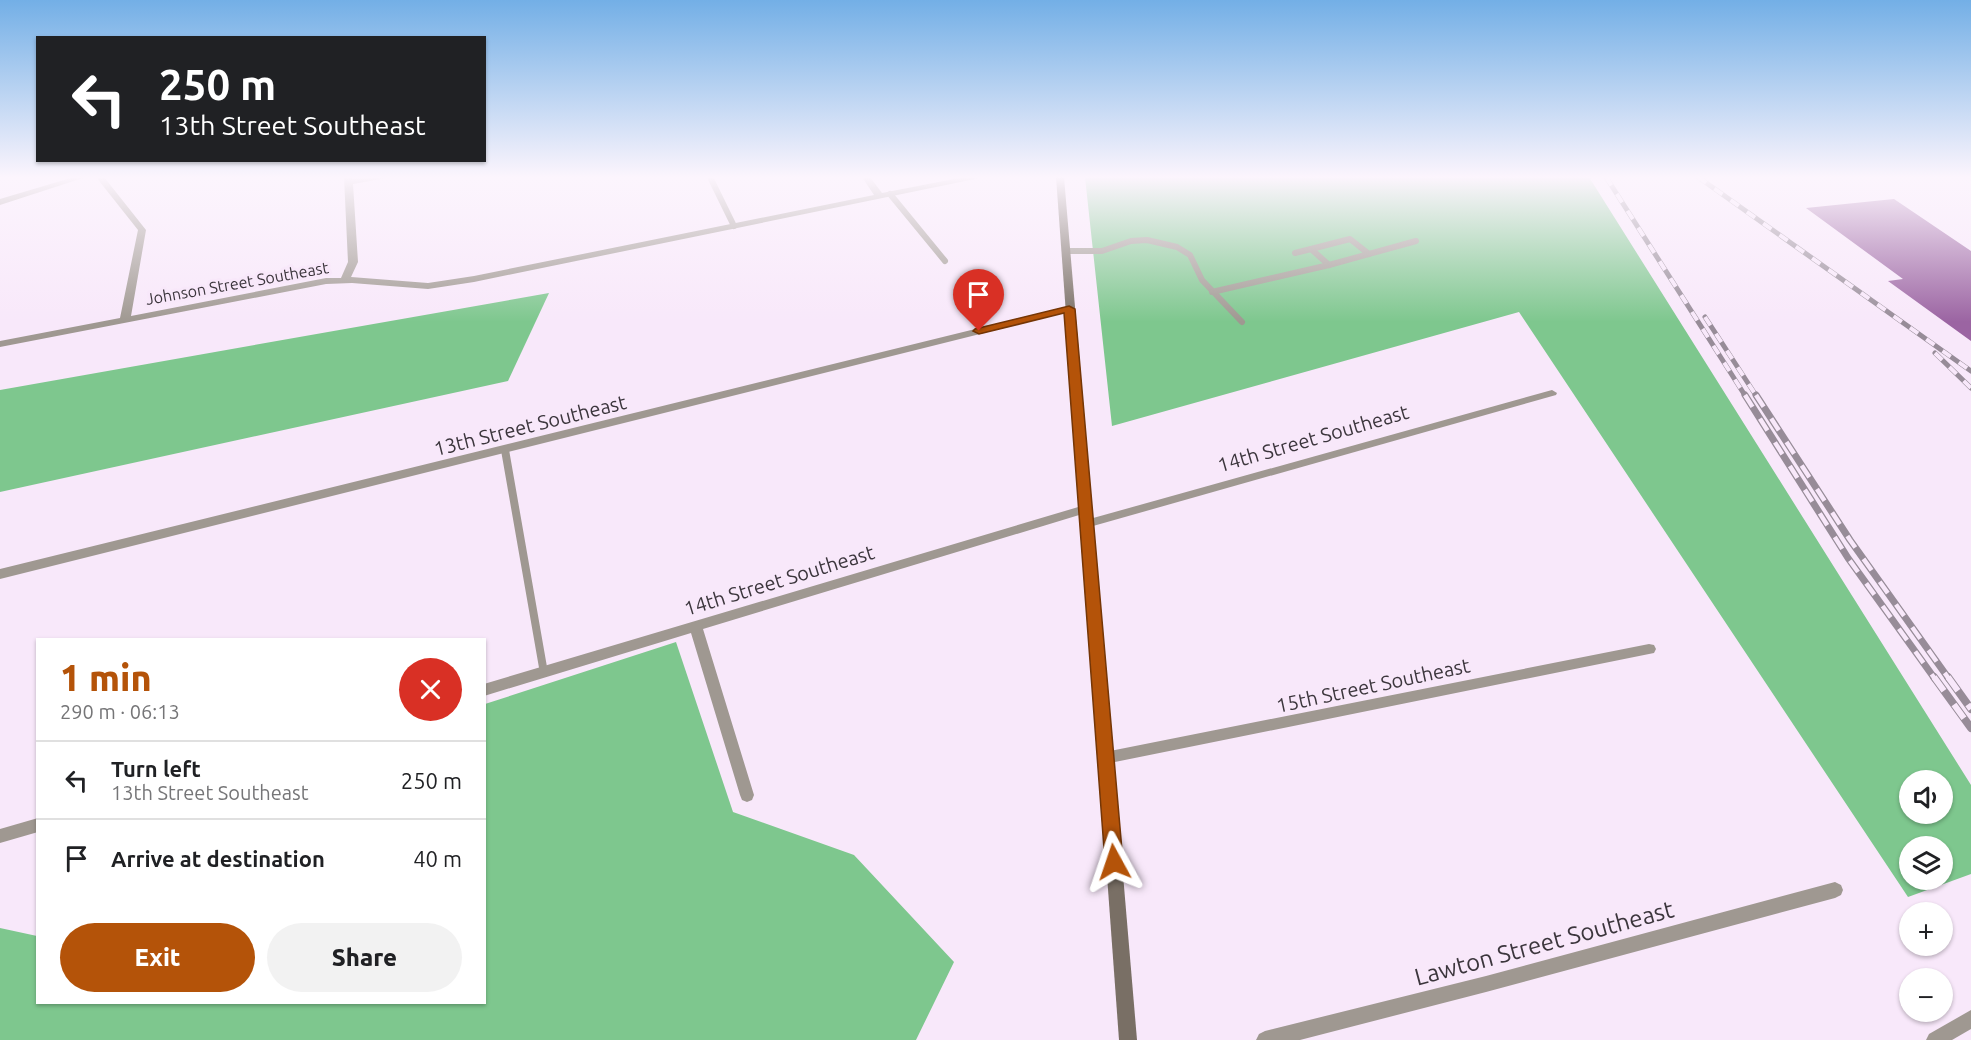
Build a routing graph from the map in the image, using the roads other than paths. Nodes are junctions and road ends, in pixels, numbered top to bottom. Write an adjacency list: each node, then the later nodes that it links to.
1 (138, 226): 16 (street)
2 (351, 226): 13 (street)
3 (734, 226): 13 (street, Johnson Street Southeast)
4 (914, 226): 11 (lane)
5 (1063, 226): 8 (main road)
6 (1416, 241): 10 (lane)
7 (1311, 249): 9 (lane); 10 (lane); 12 (lane)
8 (1065, 251): 14 (lane); 15 (main road)
9 (1295, 253)
10 (1369, 254): 12 (lane)
11 (945, 261)
12 (1329, 265): 14 (lane)
13 (345, 279): 16 (street, Johnson Street Southeast)
14 (1212, 292): 17 (lane)
15 (1069, 309): 20 (street, 13th Street Southeast); 21 (main road)
16 (126, 319): 18 (street, Johnson Street Southeast)
17 (1242, 322)
18 (0, 344)
19 (1552, 393): 22 (street, 14th Street Southeast)
20 (506, 450): 23 (street, 13th Street Southeast); 26 (lane)
21 (1085, 510): 22 (main road); 24 (street, 14th Street Southeast)
22 (1086, 524): 28 (main road)
23 (0, 574)
24 (696, 627): 26 (street, 14th Street Southeast); 29 (street)
25 (1648, 649): 28 (street, 15th Street Southeast)
26 (544, 673): 27 (street, 14th Street Southeast)
27 (486, 689)
28 (1105, 758): 34 (main road)
29 (747, 795)
30 (36, 826): 31 (street)
31 (0, 836)
32 (1835, 890): 35 (street, Lawton Street Southeast)
33 (1971, 1019): 36 (street)
34 (1128, 1040)
35 (1265, 1040)
36 (1935, 1040)

